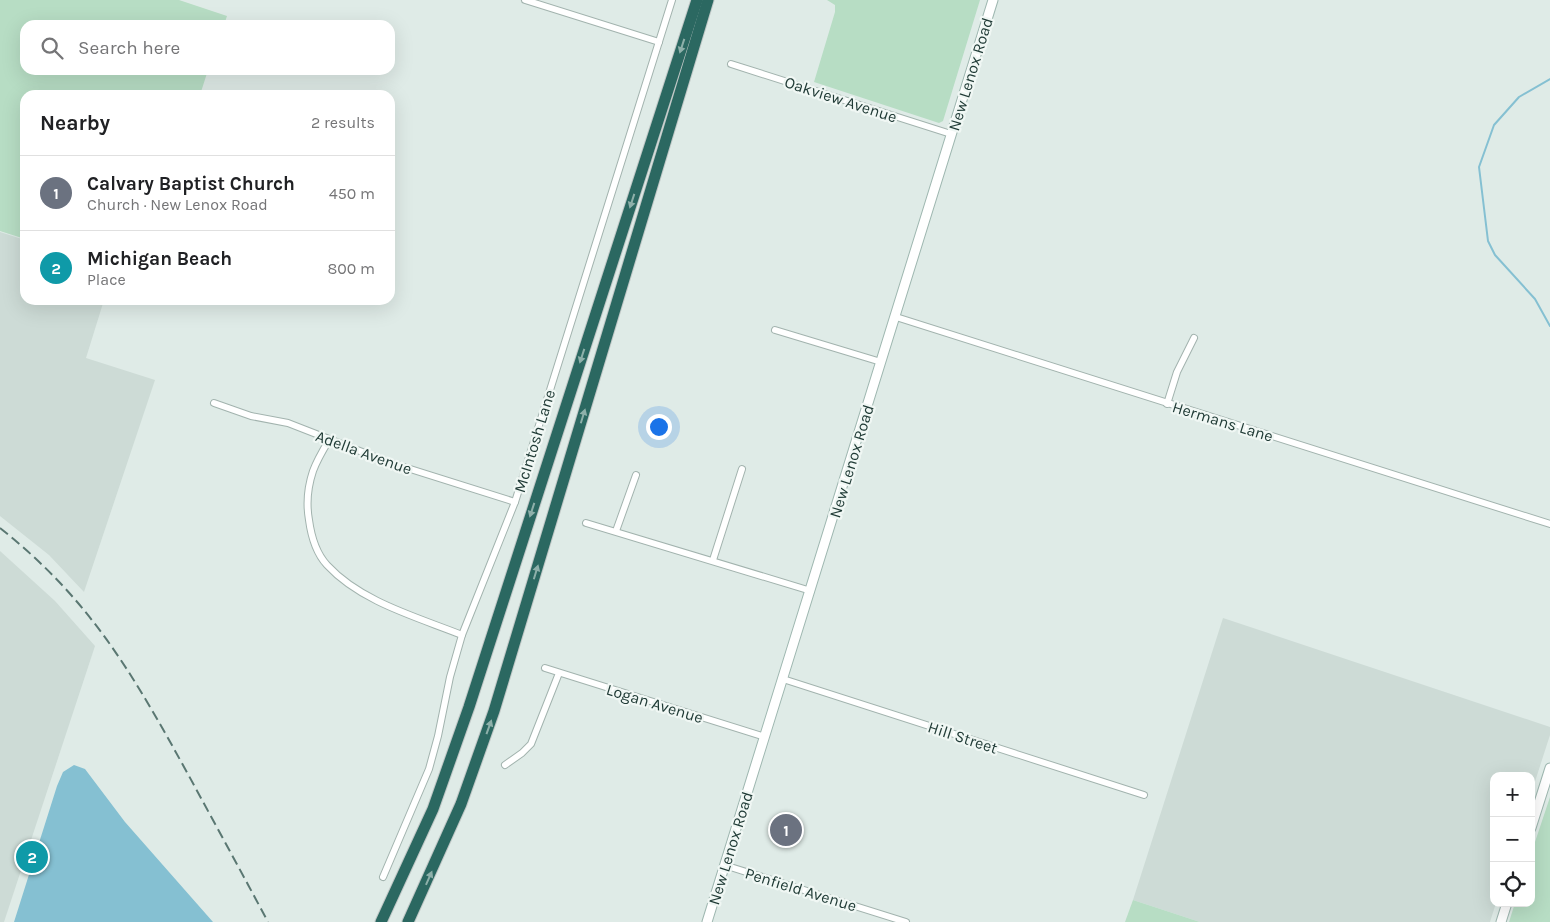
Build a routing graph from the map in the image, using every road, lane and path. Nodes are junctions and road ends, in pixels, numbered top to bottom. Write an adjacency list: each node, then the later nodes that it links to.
1 (525, 0): 6 (street)
2 (672, 0): 6 (street, McIntosh Lane)
3 (708, 0): 37 (highway, one-way to 3)
4 (993, 0): 8 (street, New Lenox Road)
5 (696, 3): 36 (highway, one-way to 36)
6 (659, 42): 18 (street, McIntosh Lane)
7 (731, 64): 8 (street, Oakview Avenue)
8 (951, 134): 9 (street, New Lenox Road)
9 (896, 317): 12 (street, New Lenox Road); 14 (street, Hermans Lane)
10 (775, 330): 12 (street)
11 (1194, 338): 14 (street)
12 (881, 362): 23 (street, New Lenox Road)
13 (214, 403): 15 (street, Adella Avenue)
14 (1167, 404): 20 (street, Hermans Lane)
15 (328, 440): 18 (street, Adella Avenue); 24 (street)
16 (742, 469): 22 (street)
17 (636, 475): 21 (street)
18 (515, 502): 24 (street, McIntosh Lane)
19 (586, 523): 21 (street)
20 (1550, 524)
21 (616, 531): 22 (street)
22 (713, 560): 23 (street)
23 (811, 591): 27 (street, New Lenox Road)
24 (462, 635): 34 (street, McIntosh Lane)
25 (545, 668): 26 (street, Logan Avenue)
26 (559, 673): 28 (street, Logan Avenue); 29 (street)
27 (783, 679): 28 (street, New Lenox Road); 31 (street, Hill Street)
28 (765, 737): 33 (street, New Lenox Road)
29 (505, 765)
30 (1550, 768): 32 (street)
31 (1144, 795)
32 (1534, 817)
33 (724, 865): 38 (street, New Lenox Road); 39 (street, Penfield Avenue)
34 (383, 877)
35 (1506, 907): 40 (street)
36 (381, 922)
37 (408, 922)
38 (707, 922)
39 (906, 922)
40 (1502, 922)

